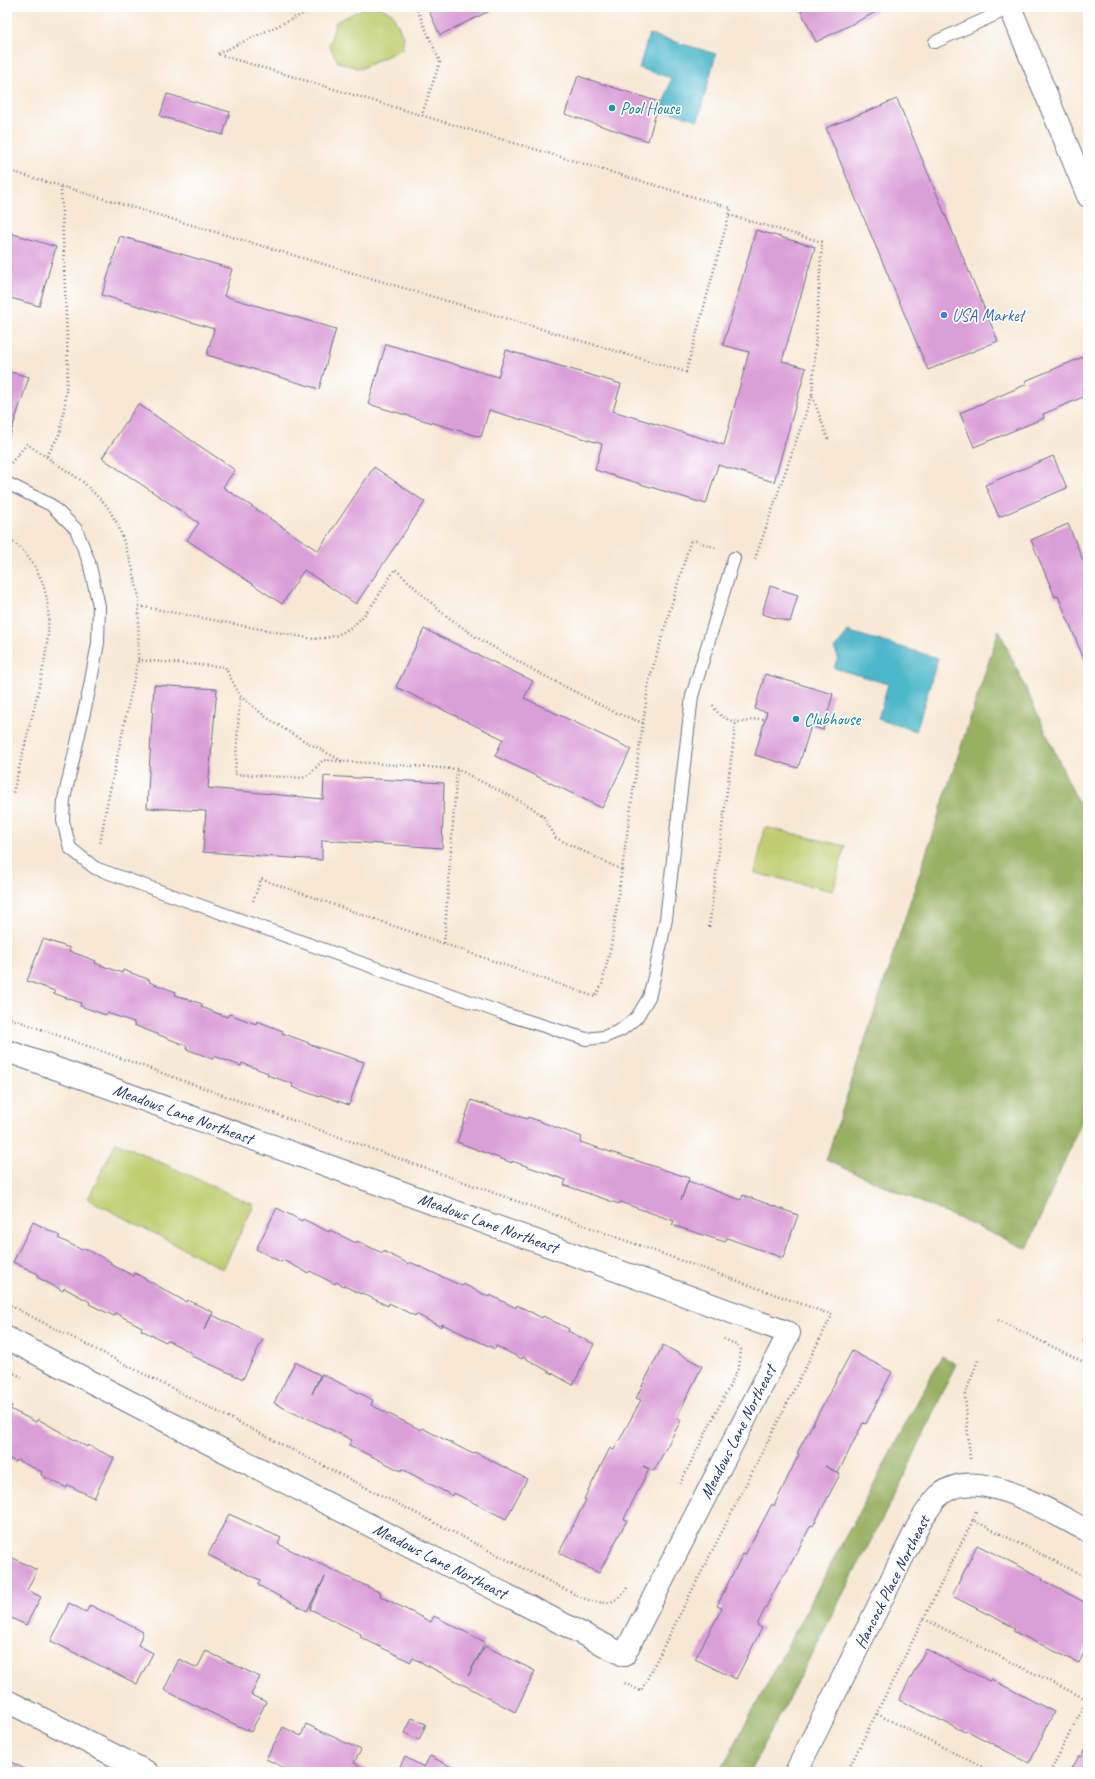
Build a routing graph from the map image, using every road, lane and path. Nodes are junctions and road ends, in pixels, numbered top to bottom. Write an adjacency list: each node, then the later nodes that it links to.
1 (318, 7): 5 (path)
2 (416, 7): 5 (path)
3 (1010, 7): 4 (lane); 8 (street)
4 (935, 42)
5 (422, 114): 9 (path)
6 (7, 170): 7 (path)
7 (61, 186): 9 (path); 12 (path)
8 (1088, 196)
9 (729, 215): 10 (path)
10 (812, 394): 11 (path); 18 (path)
11 (828, 439)
12 (47, 456): 13 (path); 19 (path)
13 (7, 462)
14 (7, 483): 17 (lane)
15 (7, 538): 28 (path)
16 (719, 549): 25 (path)
17 (734, 558)
18 (748, 558)
19 (139, 606): 20 (path); 25 (path)
20 (138, 660): 21 (path); 29 (path)
21 (240, 696): 26 (path); 26 (path)
22 (713, 704): 24 (path)
23 (763, 719): 24 (path)
24 (736, 722): 32 (path)
25 (643, 723): 30 (path)
26 (342, 761): 27 (path)
27 (457, 769): 30 (path); 33 (path)
28 (13, 793)
29 (100, 849)
30 (622, 870): 33 (path)
31 (252, 904): 33 (path)
32 (709, 928)
33 (444, 944)
34 (7, 1017): 51 (path)
35 (7, 1051): 38 (street, Meadows Lane Northeast)
36 (7, 1304): 49 (path)
37 (998, 1320): 40 (path)
38 (7, 1338)
39 (978, 1360): 44 (path)
40 (1088, 1364)
41 (739, 1368): 45 (path)
42 (7, 1370): 43 (path)
43 (28, 1381)
44 (971, 1484): 46 (path); 47 (street, Hancock Place Northeast); 56 (street, Hancock Place Northeast)
45 (679, 1486)
46 (973, 1520): 48 (path); 50 (path)
47 (1088, 1531)
48 (1088, 1578)
49 (630, 1583)
50 (924, 1619): 52 (path); 54 (path)
51 (620, 1680)
52 (1088, 1699): 59 (path)
53 (7, 1701): 55 (street)
54 (877, 1714): 57 (path); 58 (path)
55 (147, 1772)
56 (796, 1772)
57 (847, 1772)
58 (992, 1772)
59 (1050, 1772)

